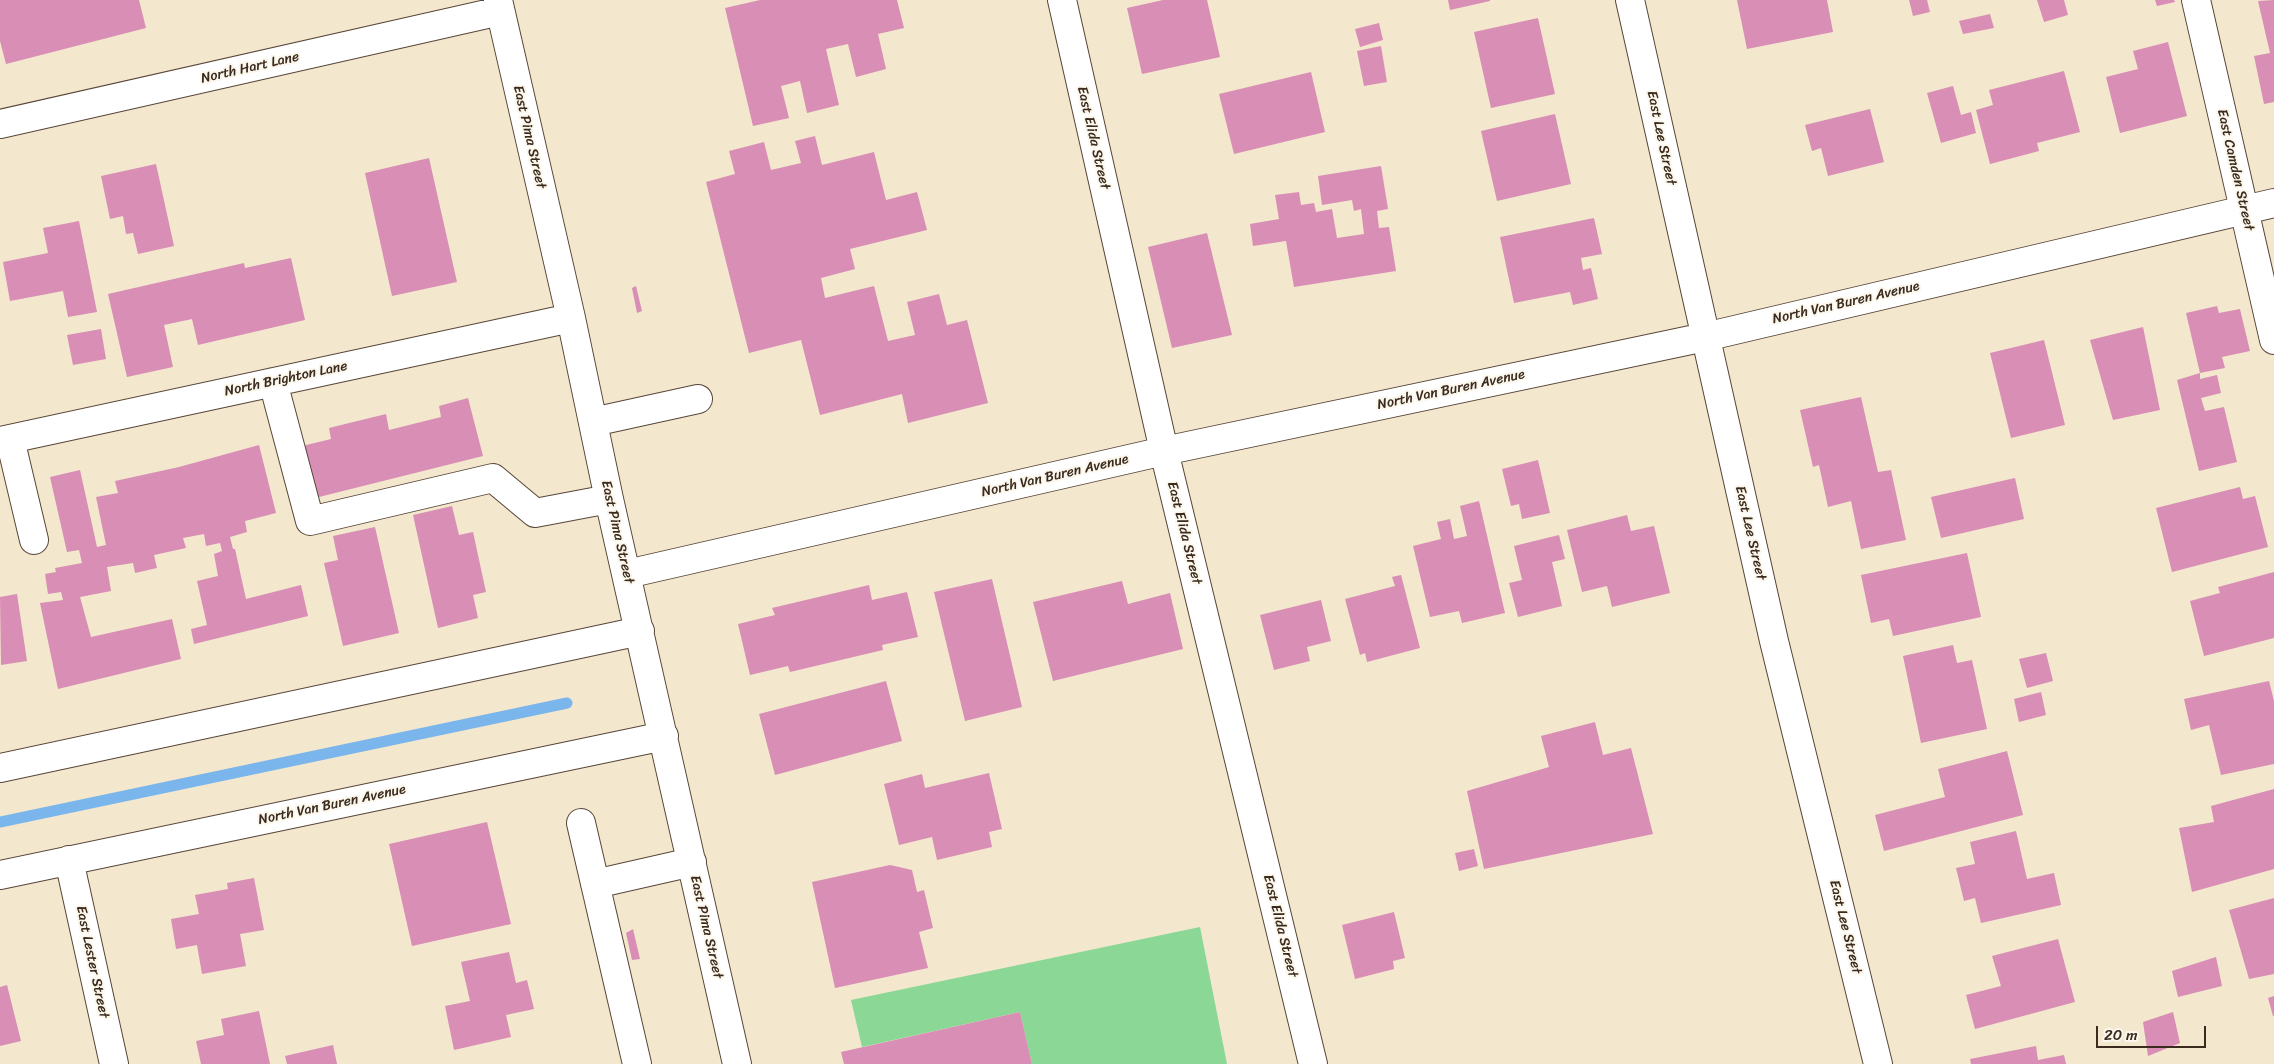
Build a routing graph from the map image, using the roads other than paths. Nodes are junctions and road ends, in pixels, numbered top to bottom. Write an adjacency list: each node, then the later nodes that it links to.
1 (1062, 0): 15 (street, East Elida Street)
2 (1630, 0): 9 (street, East Lee Street)
3 (2196, 0): 7 (street, East Camden Street)
4 (499, 6): 5 (street, North Hart Lane); 8 (street, East Pima Street)
5 (0, 124)
6 (2274, 203): 7 (street, North Van Buren Avenue)
7 (2244, 210): 9 (street, North Van Buren Avenue); 10 (street, East Camden Street)
8 (571, 318): 11 (street, North Brighton Lane); 13 (street, East Pima Street)
9 (1705, 337): 15 (street, North Van Buren Avenue); 31 (street, East Lee Street)
10 (2274, 340)
11 (273, 382): 14 (street, North Brighton Lane); 16 (street)
12 (698, 399): 13 (street)
13 (594, 422): 16 (street, East Pima Street)
14 (5, 440): 17 (street)
15 (1164, 451): 18 (street, North Van Buren Avenue); 30 (street, East Elida Street)
16 (609, 499): 18 (street, East Pima Street)
17 (34, 540)
18 (627, 574): 19 (street, East Pima Street)
19 (640, 631): 20 (street, East Pima Street); 21 (street)
20 (664, 736): 23 (street, North Van Buren Avenue); 24 (street, East Pima Street)
21 (0, 768)
22 (581, 822): 26 (street)
23 (69, 860): 25 (street, North Van Buren Avenue); 27 (street, East Lester Street)
24 (692, 862): 26 (street); 29 (street, East Pima Street)
25 (0, 875)
26 (595, 884): 28 (street)
27 (114, 1064)
28 (636, 1064)
29 (737, 1064)
30 (1314, 1064)
31 (1878, 1064)

